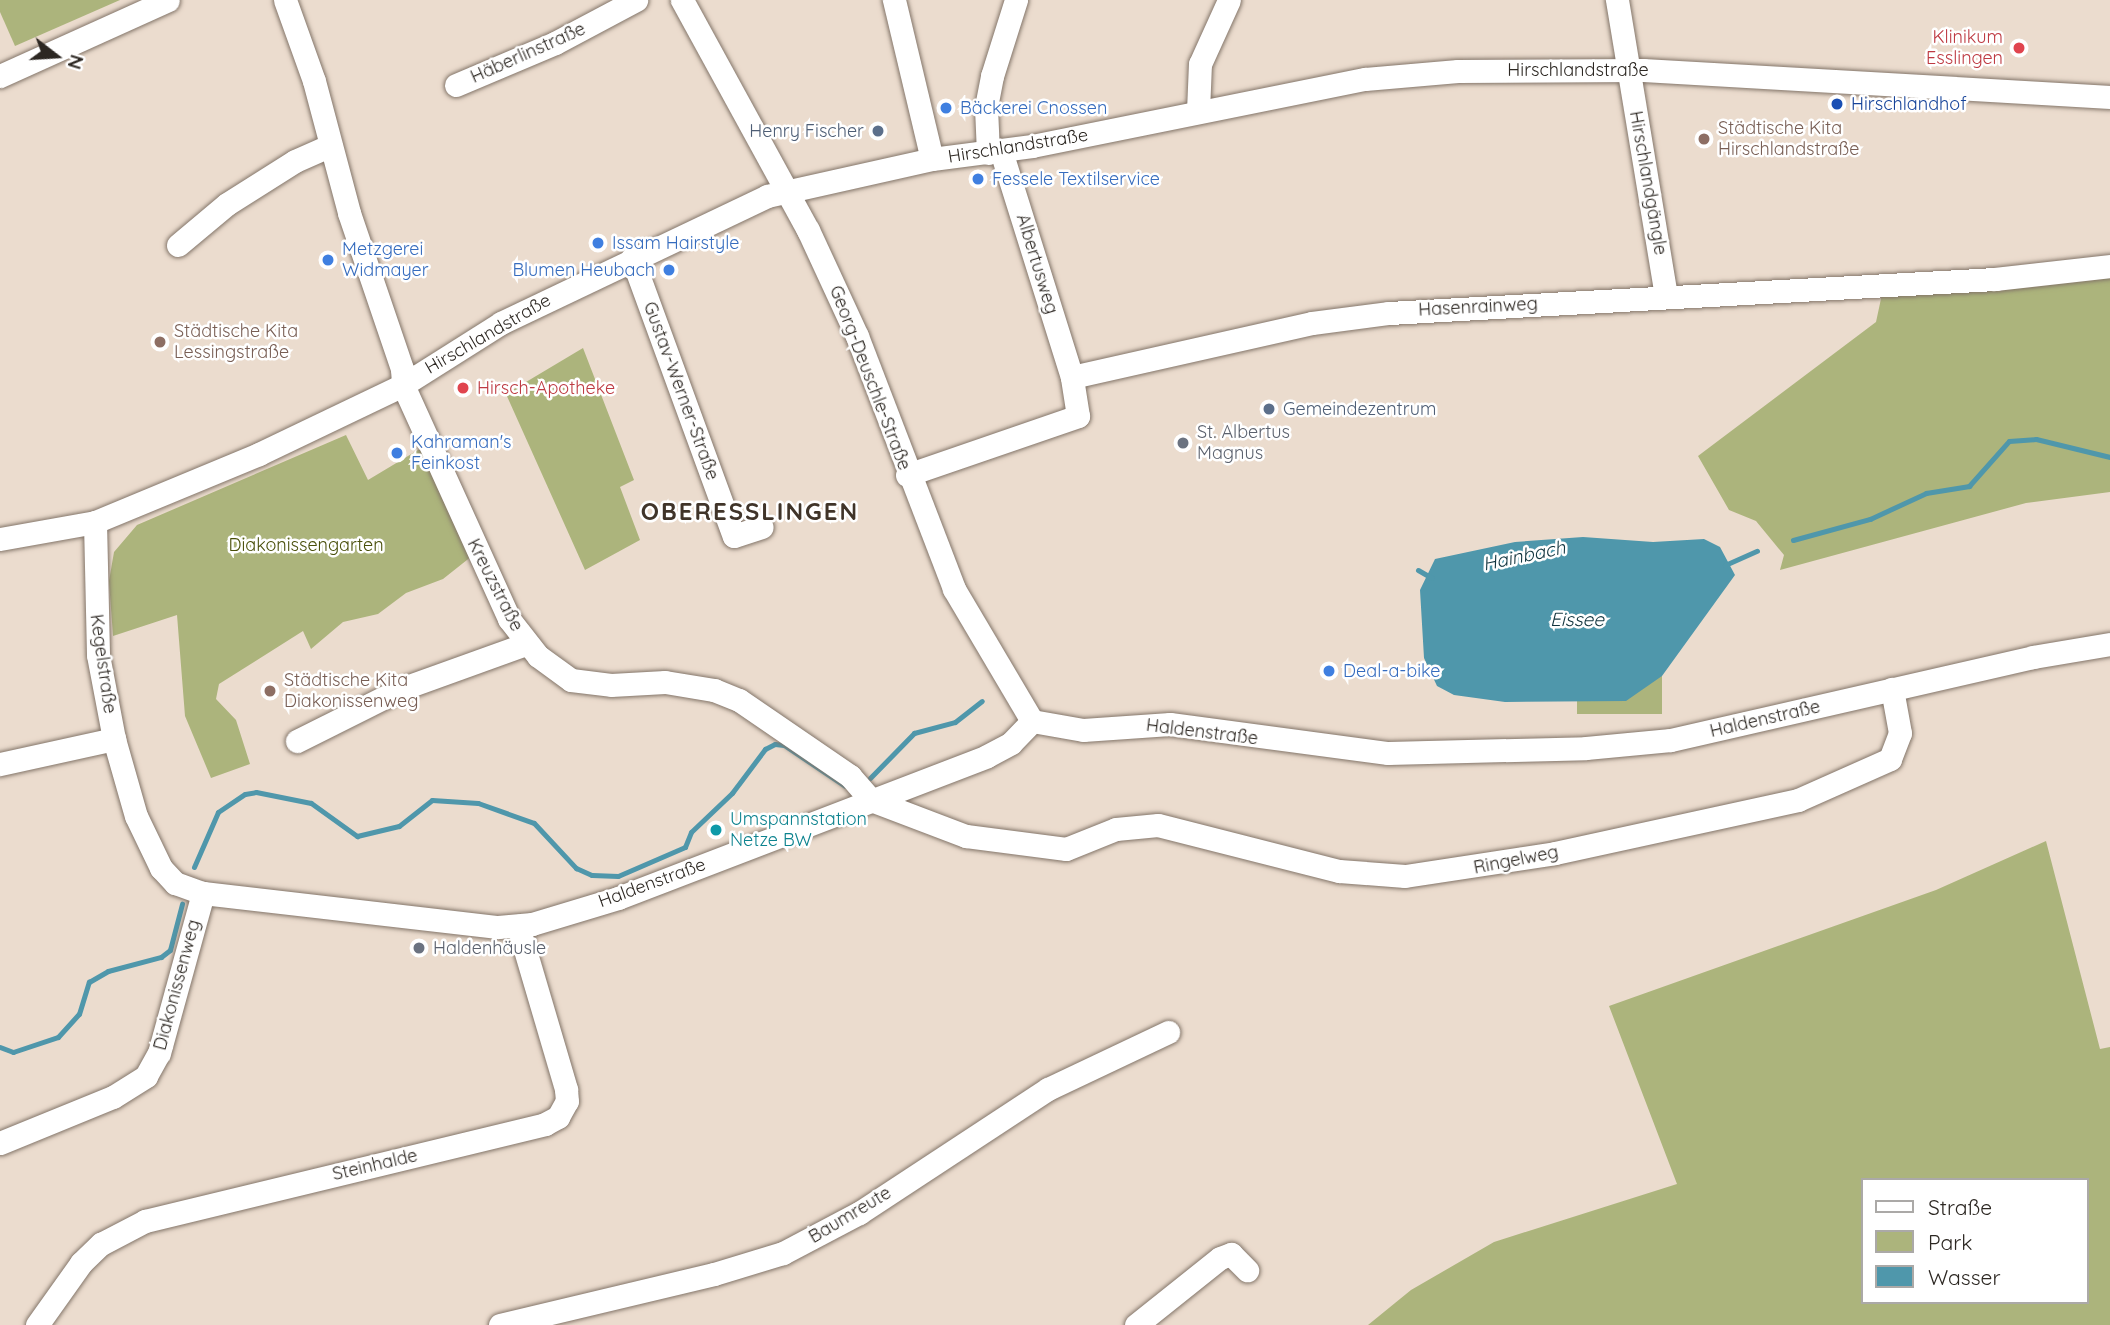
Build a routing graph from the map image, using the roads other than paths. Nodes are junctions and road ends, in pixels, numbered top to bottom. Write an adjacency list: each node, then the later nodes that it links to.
1 (168, 0): 10 (street)
2 (285, 0): 14 (street, Kreuzstraße)
3 (636, 0): 11 (street, Häberlinstraße)
4 (682, 0): 17 (street, Georg-Deuschle-Straße)
5 (894, 0): 16 (street)
6 (1016, 0): 15 (street, Albertusweg)
7 (1229, 0): 13 (street)
8 (1617, 0): 9 (street)
9 (1629, 69): 12 (street, Hirschlandstraße); 13 (street, Hirschlandstraße); 21 (street, Hirschlandgängle)
10 (0, 76)
11 (456, 85)
12 (2110, 97)
13 (1198, 111): 15 (street, Hirschlandstraße)
14 (331, 145): 18 (street); 23 (street, Kreuzstraße)
15 (995, 152): 16 (street, Hirschlandstraße); 22 (street, Albertusweg)
16 (932, 159): 17 (street, Hirschlandstraße)
17 (787, 191): 19 (street, Hirschlandstraße); 24 (street, Georg-Deuschle-Straße)
18 (178, 246)
19 (632, 258): 23 (street, Hirschlandstraße); 26 (street, Gustav-Werner-Straße)
20 (2110, 266): 21 (street, Hasenrainweg)
21 (1666, 296): 22 (street, Hasenrainweg)
22 (1072, 377): 24 (street)
23 (402, 385): 25 (street, Hirschlandstraße); 28 (street, Kreuzstraße)
24 (907, 475): 31 (street, Georg-Deuschle-Straße)
25 (95, 522): 27 (street, Hirschlandstraße); 32 (street, Kegelstraße)
26 (762, 527)
27 (0, 540)
28 (526, 643): 33 (street); 35 (street, Kreuzstraße)
29 (2110, 644): 30 (street, Haldenstraße)
30 (1892, 689): 31 (street, Haldenstraße); 36 (street, Ringelweg)
31 (1032, 722): 35 (street, Haldenstraße)
32 (114, 739): 34 (street); 37 (street, Kegelstraße)
33 (296, 741)
34 (0, 764)
35 (872, 800): 36 (street, Kreuzstraße); 38 (street, Haldenstraße)
36 (1066, 849)
37 (203, 893): 38 (street, Haldenstraße); 40 (street, Diakonissenweg)
38 (518, 926): 42 (street, Steinhalde)
39 (1168, 1032): 43 (street, Baumreute)
40 (0, 1143)
41 (1247, 1270): 44 (street)
42 (37, 1325)
43 (500, 1325)
44 (1136, 1325)

